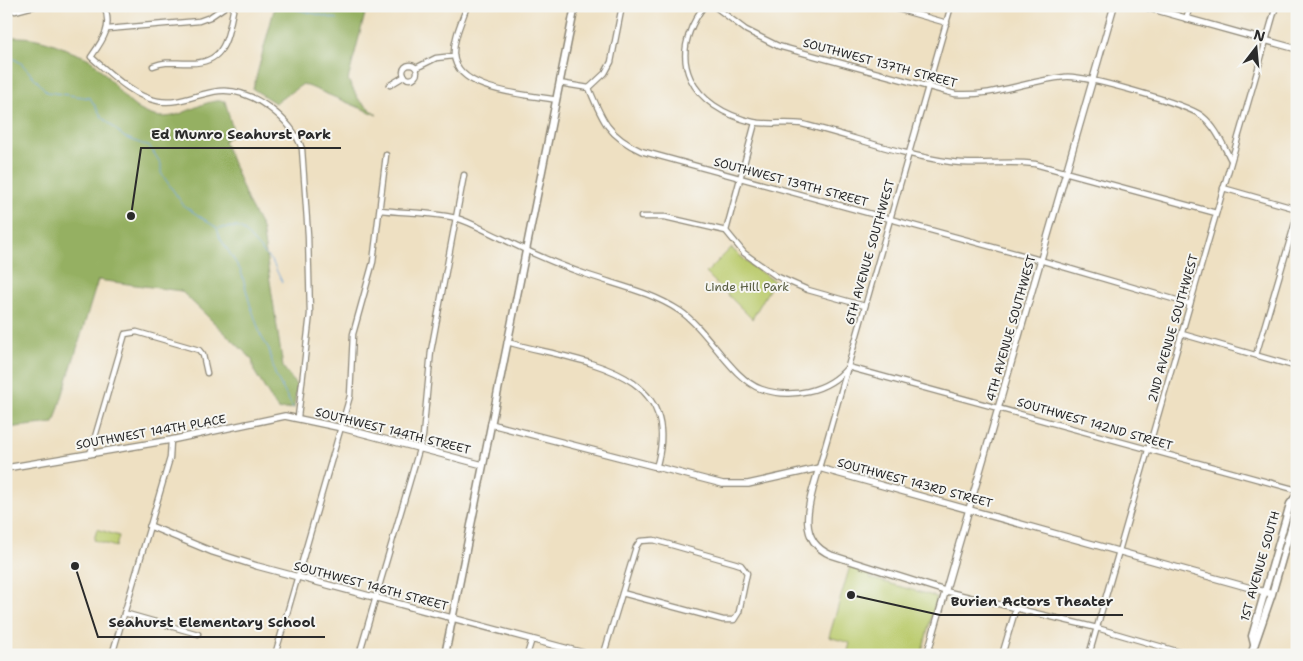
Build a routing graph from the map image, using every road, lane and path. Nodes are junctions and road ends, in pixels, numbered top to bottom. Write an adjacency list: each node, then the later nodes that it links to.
1 (34, 6): 16 (street)
2 (104, 6): 19 (street)
3 (226, 6): 19 (street)
4 (234, 6): 23 (street)
5 (466, 6): 22 (street)
6 (575, 6): 27 (main road)
7 (622, 6): 29 (street)
8 (704, 6): 32 (street)
9 (714, 6): 30 (street, SOUTHWEST 137TH STREET)
10 (887, 6): 18 (street)
11 (952, 6): 18 (street, 6TH AVENUE SOUTHWEST)
12 (1114, 6): 26 (street, 4TH AVENUE SOUTHWEST)
13 (1142, 6): 17 (street)
14 (1190, 6): 17 (street)
15 (1276, 6): 20 (street, 2ND AVENUE SOUTHWEST)
16 (6, 7)
17 (1186, 18): 20 (street)
18 (947, 23): 30 (street, 6TH AVENUE SOUTHWEST)
19 (108, 28): 59 (street)
20 (1266, 40): 21 (street); 35 (street, 2ND AVENUE SOUTHWEST)
21 (1297, 49)
22 (454, 56): 24 (street); 31 (street)
23 (153, 66)
24 (416, 68): 25 (street); 25 (street)
25 (405, 76): 28 (street)
26 (1093, 81): 30 (street, SOUTHWEST 137TH STREET); 35 (street, SOUTHWEST 137TH STREET); 36 (street, 4TH AVENUE SOUTHWEST)
27 (559, 83): 29 (street); 31 (main road)
28 (390, 85)
29 (590, 88): 38 (street, SOUTHWEST 139TH STREET)
30 (929, 88): 33 (street, 6TH AVENUE SOUTHWEST)
31 (556, 100): 48 (main road)
32 (755, 123): 33 (street); 38 (street)
33 (909, 153): 36 (street); 46 (street, 6TH AVENUE SOUTHWEST)
34 (386, 155): 41 (street)
35 (1231, 160): 39 (street, 2ND AVENUE SOUTHWEST)
36 (1065, 173): 42 (street); 49 (street, 4TH AVENUE SOUTHWEST)
37 (464, 174): 45 (street)
38 (740, 179): 46 (street, SOUTHWEST 139TH STREET); 47 (street)
39 (1224, 188): 40 (street); 42 (street, 2ND AVENUE SOUTHWEST)
40 (1297, 209)
41 (380, 210): 45 (street); 61 (street)
42 (1216, 213): 50 (street, 2ND AVENUE SOUTHWEST)
43 (1297, 216): 54 (street)
44 (641, 217): 47 (street)
45 (456, 218): 48 (street); 63 (street)
46 (890, 219): 49 (street, SOUTHWEST 139TH STREET); 51 (street, 6TH AVENUE SOUTHWEST)
47 (726, 232): 51 (street)
48 (525, 250): 53 (main road); 55 (street)
49 (1040, 260): 50 (street, SOUTHWEST 139TH STREET); 58 (street, 4TH AVENUE SOUTHWEST)
50 (1190, 304): 52 (street, 2ND AVENUE SOUTHWEST)
51 (865, 306): 55 (street, 6TH AVENUE SOUTHWEST)
52 (1182, 334): 54 (street); 64 (street, 2ND AVENUE SOUTHWEST)
53 (507, 342): 60 (main road); 68 (street)
54 (1256, 355): 56 (street)
55 (848, 367): 58 (street, SOUTHWEST 142ND STREET); 69 (street, 6TH AVENUE SOUTHWEST)
56 (1297, 367)
57 (207, 373): 65 (street)
58 (998, 407): 64 (street, SOUTHWEST 142ND STREET); 73 (street, 4TH AVENUE SOUTHWEST)
59 (298, 417): 61 (street, SOUTHWEST 144TH STREET); 62 (street, SOUTHWEST 144TH PLACE)
60 (490, 424): 66 (main road); 68 (street, SOUTHWEST 143RD STREET)
61 (342, 428): 63 (street, SOUTHWEST 144TH STREET); 76 (street)
62 (171, 440): 65 (street, SOUTHWEST 144TH PLACE); 74 (street)
63 (419, 448): 66 (street, SOUTHWEST 144TH STREET); 80 (street)
64 (1148, 449): 70 (street, SOUTHWEST 142ND STREET); 75 (street, 2ND AVENUE SOUTHWEST)
65 (90, 454): 67 (street, SOUTHWEST 144TH PLACE)
66 (483, 465): 83 (main road)
67 (6, 468)
68 (656, 468): 69 (street, SOUTHWEST 143RD STREET)
69 (819, 468): 73 (street, SOUTHWEST 143RD STREET); 77 (street, 6TH AVENUE SOUTHWEST)
70 (1297, 490)
71 (1296, 495): 72 (main road, 1ST AVENUE SOUTH); 79 (main road, 1ST AVENUE SOUTH)
72 (1297, 505): 79 (main road, 1ST AVENUE SOUTH)
73 (970, 508): 75 (street, SOUTHWEST 143RD STREET); 77 (street, 4TH AVENUE SOUTHWEST)
74 (150, 526): 76 (street, SOUTHWEST 146TH STREET); 82 (street)
75 (1120, 550): 79 (street, SOUTHWEST 143RD STREET); 84 (street, 2ND AVENUE SOUTHWEST)
76 (298, 576): 80 (street, SOUTHWEST 146TH STREET); 88 (street)
77 (945, 591): 81 (street); 94 (street, 4TH AVENUE SOUTHWEST)
78 (622, 593): 78 (street); 93 (street)
79 (1269, 593): 98 (main road, 1ST AVENUE SOUTH)
80 (376, 598): 83 (street, SOUTHWEST 146TH STREET); 89 (street)
81 (1016, 608): 84 (street); 95 (street)
82 (124, 614): 85 (street); 87 (street)
83 (452, 619): 86 (street, SOUTHWEST 146TH STREET); 90 (main road)
84 (1097, 628): 96 (street, 2ND AVENUE SOUTHWEST); 97 (street)
85 (198, 634)
86 (532, 639): 91 (street); 92 (street, SOUTHWEST 146TH STREET)
87 (112, 655)
88 (275, 655)
89 (359, 655)
90 (445, 655)
91 (527, 655)
92 (591, 655)
93 (604, 655)
94 (927, 655)
95 (1002, 655)
96 (1089, 655)
97 (1190, 655)
98 (1251, 655)

